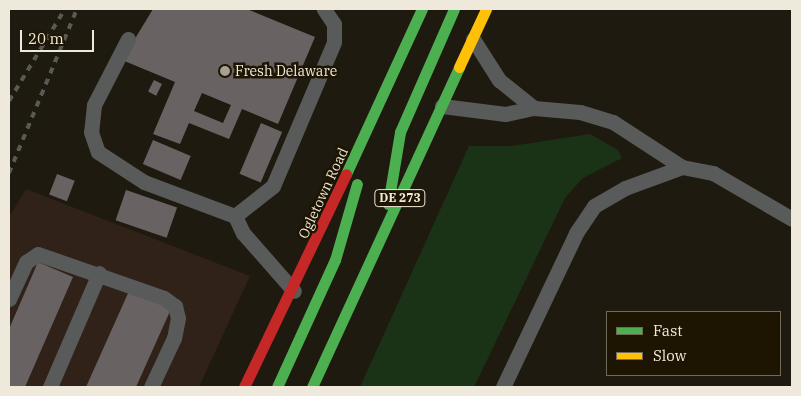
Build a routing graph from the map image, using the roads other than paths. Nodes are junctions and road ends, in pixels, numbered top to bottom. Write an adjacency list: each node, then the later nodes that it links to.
1 (324, 9): 11 (lane)
2 (422, 9): 9 (main road, Ogletown Road)
3 (454, 9): 13 (main road)
4 (486, 9): 6 (main road, DE 273)
5 (128, 39): 11 (lane)
6 (473, 39): 7 (main road, DE 273); 8 (lane)
7 (442, 106): 8 (lane); 13 (main road, DE 273)
8 (534, 108): 10 (lane)
9 (367, 134): 15 (main road, Ogletown Road); 20 (main road)
10 (682, 167): 12 (lane); 22 (lane)
11 (235, 216): 15 (lane)
12 (792, 219)
13 (385, 230): 21 (main road, DE 273)
14 (99, 274): 16 (lane); 17 (lane); 18 (lane)
15 (294, 291): 19 (main road, Ogletown Road)
16 (9, 299)
17 (50, 387)
18 (151, 387)
19 (244, 387)
20 (277, 387)
21 (312, 387)
22 (503, 387)

